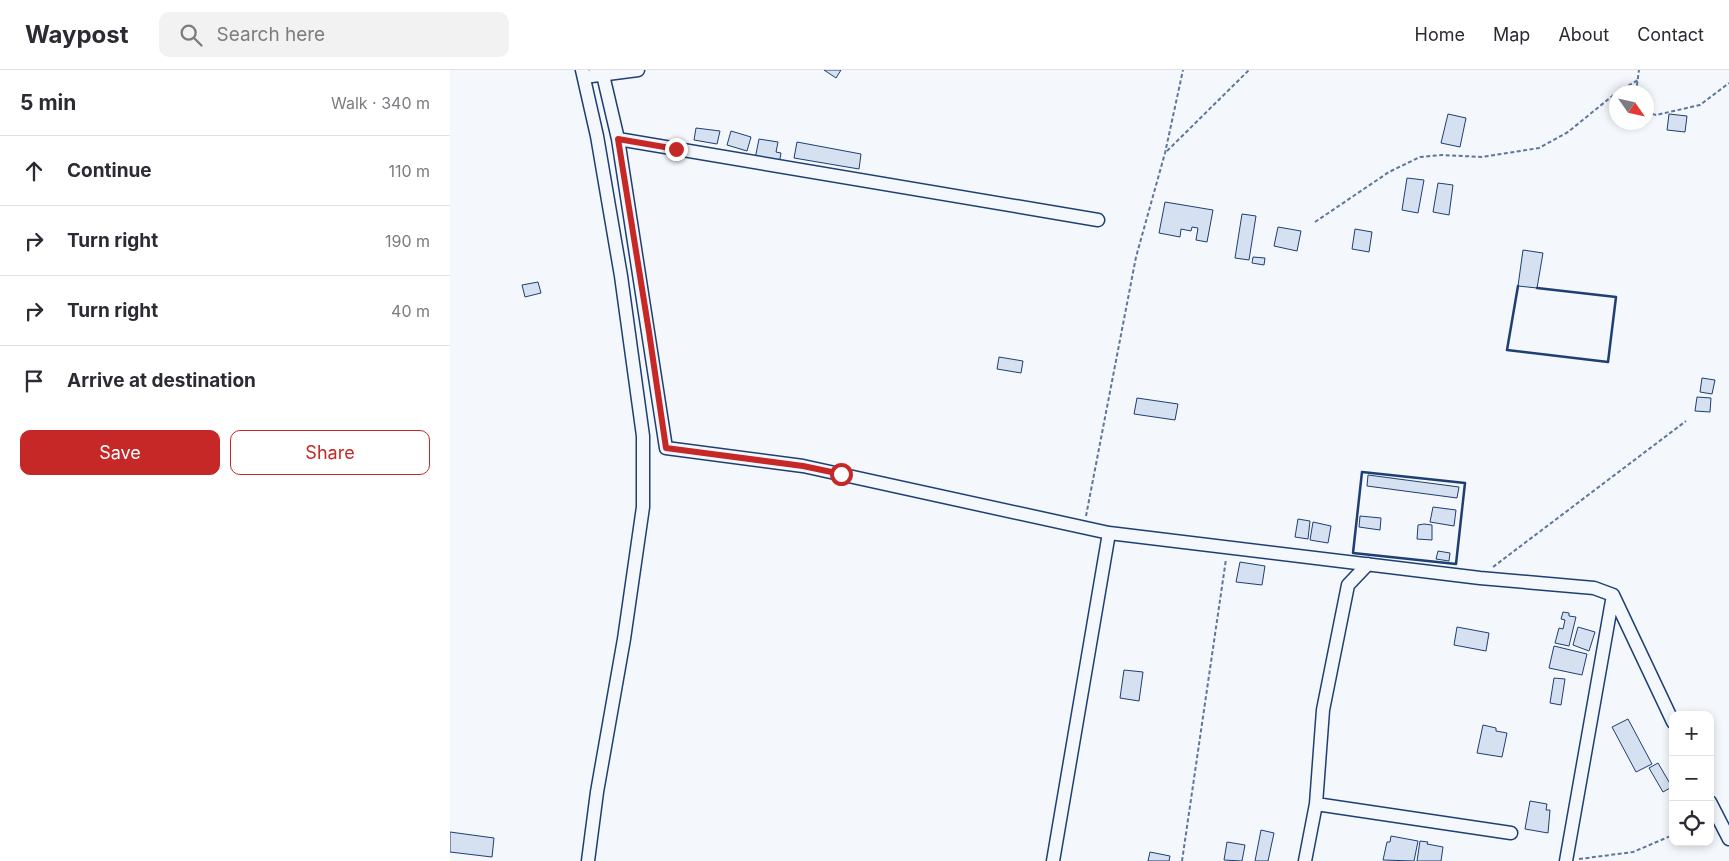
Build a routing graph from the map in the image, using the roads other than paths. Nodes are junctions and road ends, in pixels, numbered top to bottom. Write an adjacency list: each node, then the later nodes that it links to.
1 (638, 70): 3 (street)
2 (583, 74): 3 (street); 14 (street)
3 (603, 75): 4 (street)
4 (618, 139): 5 (street); 6 (street)
5 (1098, 220)
6 (1109, 533): 7 (street); 15 (street)
7 (1368, 564): 8 (street); 10 (street)
8 (1613, 595): 9 (street); 17 (street)
9 (1669, 714)
10 (1316, 804): 12 (street); 16 (street)
11 (1714, 810): 13 (street)
12 (1511, 833)
13 (1729, 839)
14 (588, 861)
15 (1053, 861)
16 (1305, 861)
17 (1566, 861)

